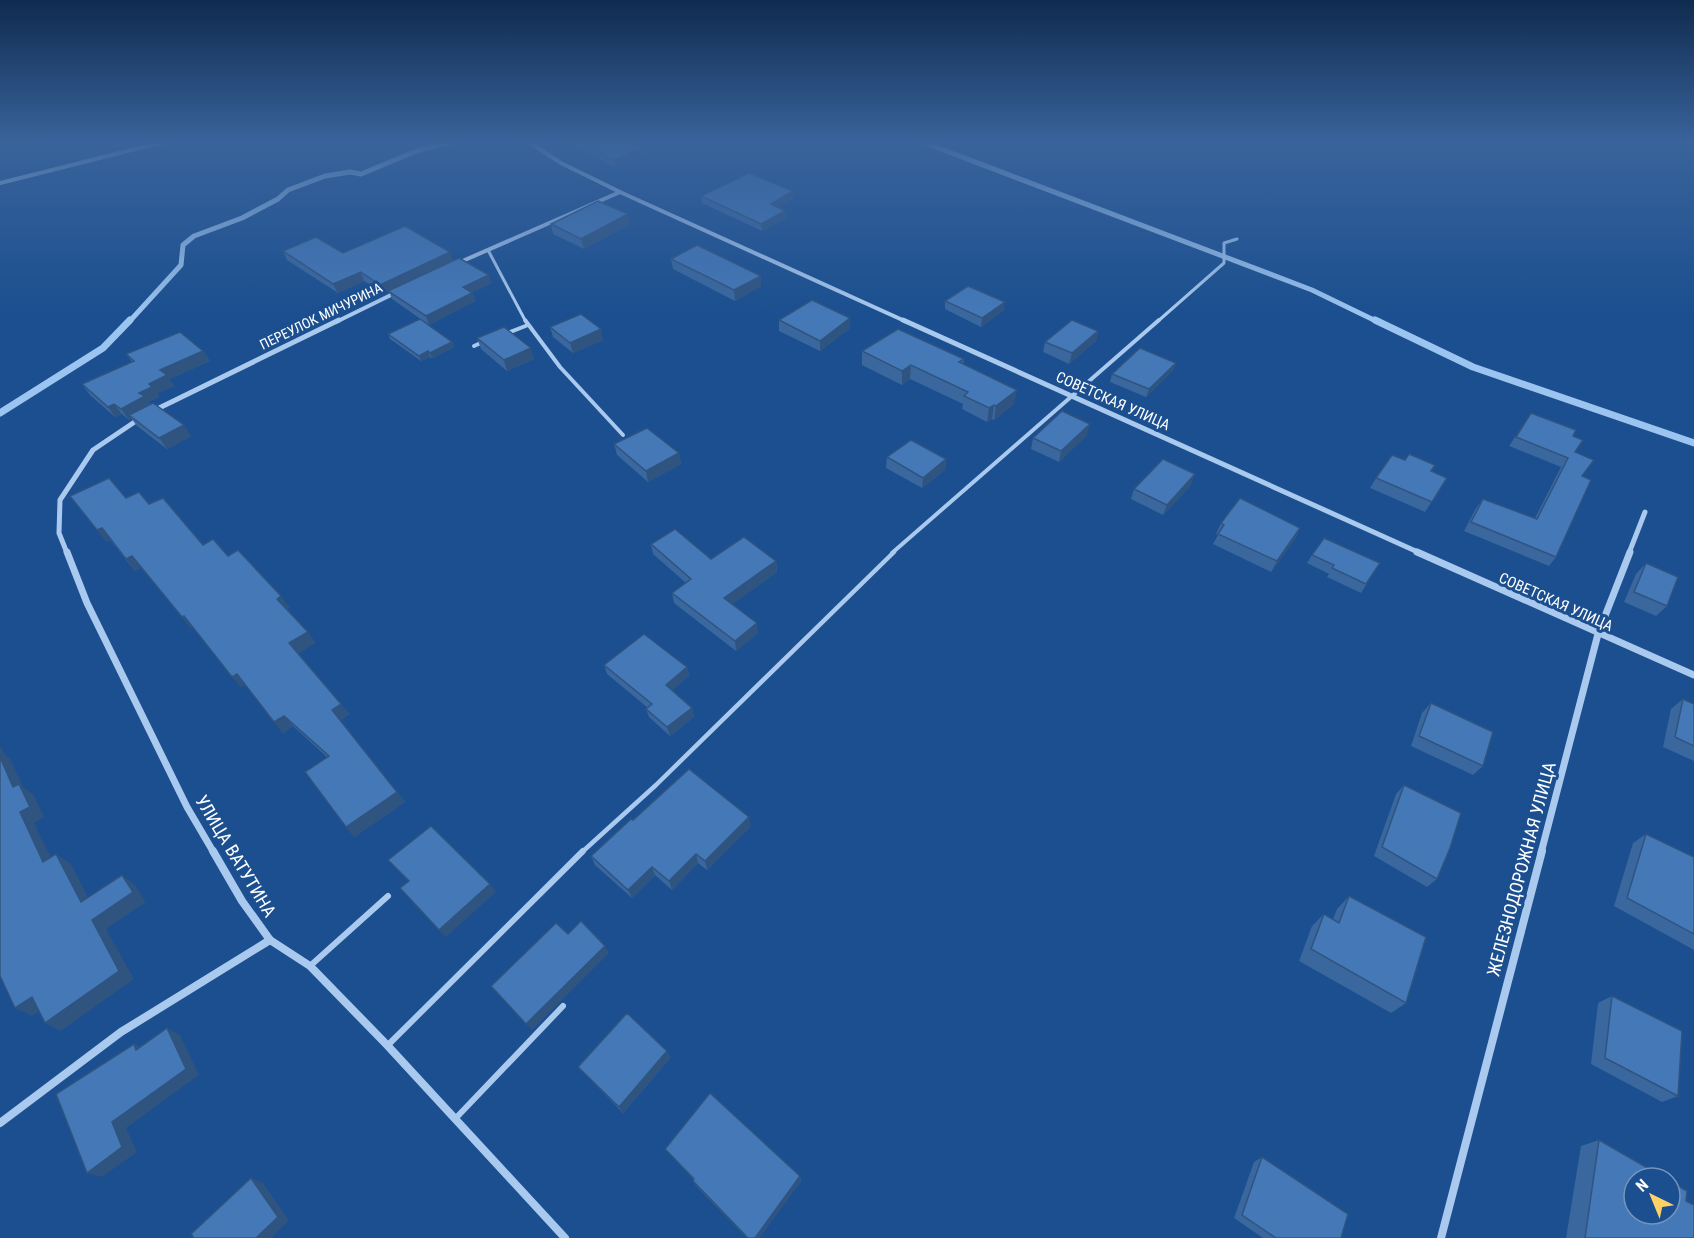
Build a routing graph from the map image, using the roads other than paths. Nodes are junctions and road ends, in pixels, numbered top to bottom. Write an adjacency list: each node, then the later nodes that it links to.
1 (605, 199): 4 (street)
2 (636, 199): 11 (street, СОВЕТСКАЯ УЛИЦА)
3 (1237, 239): 11 (lane)
4 (488, 250): 5 (street); 7 (lane)
5 (451, 267)
6 (401, 290): 13 (street, ПЕРЕУЛОК МИЧУРИНА)
7 (528, 325): 8 (lane); 12 (lane)
8 (495, 338)
9 (485, 342): 10 (lane)
10 (474, 346)
11 (1074, 396): 15 (street, СОВЕТСКАЯ УЛИЦА); 21 (lane)
12 (623, 435)
13 (60, 500): 18 (street, УЛИЦА ВАТУТИНА)
14 (1645, 512): 15 (street, ЖЕЛЕЗНОДОРОЖНАЯ УЛИЦА)
15 (1598, 634): 16 (street, СОВЕТСКАЯ УЛИЦА); 25 (street, ЖЕЛЕЗНОДОРОЖНАЯ УЛИЦА)
16 (1694, 675)
17 (388, 896): 19 (lane)
18 (270, 940): 19 (street, УЛИЦА ВАТУТИНА); 23 (street)
19 (310, 966): 21 (street, УЛИЦА ВАТУТИНА)
20 (563, 1006): 22 (lane)
21 (387, 1045): 22 (street, УЛИЦА ВАТУТИНА)
22 (455, 1119): 24 (street, УЛИЦА ВАТУТИНА)
23 (0, 1123)
24 (565, 1238)
25 (1441, 1238)

